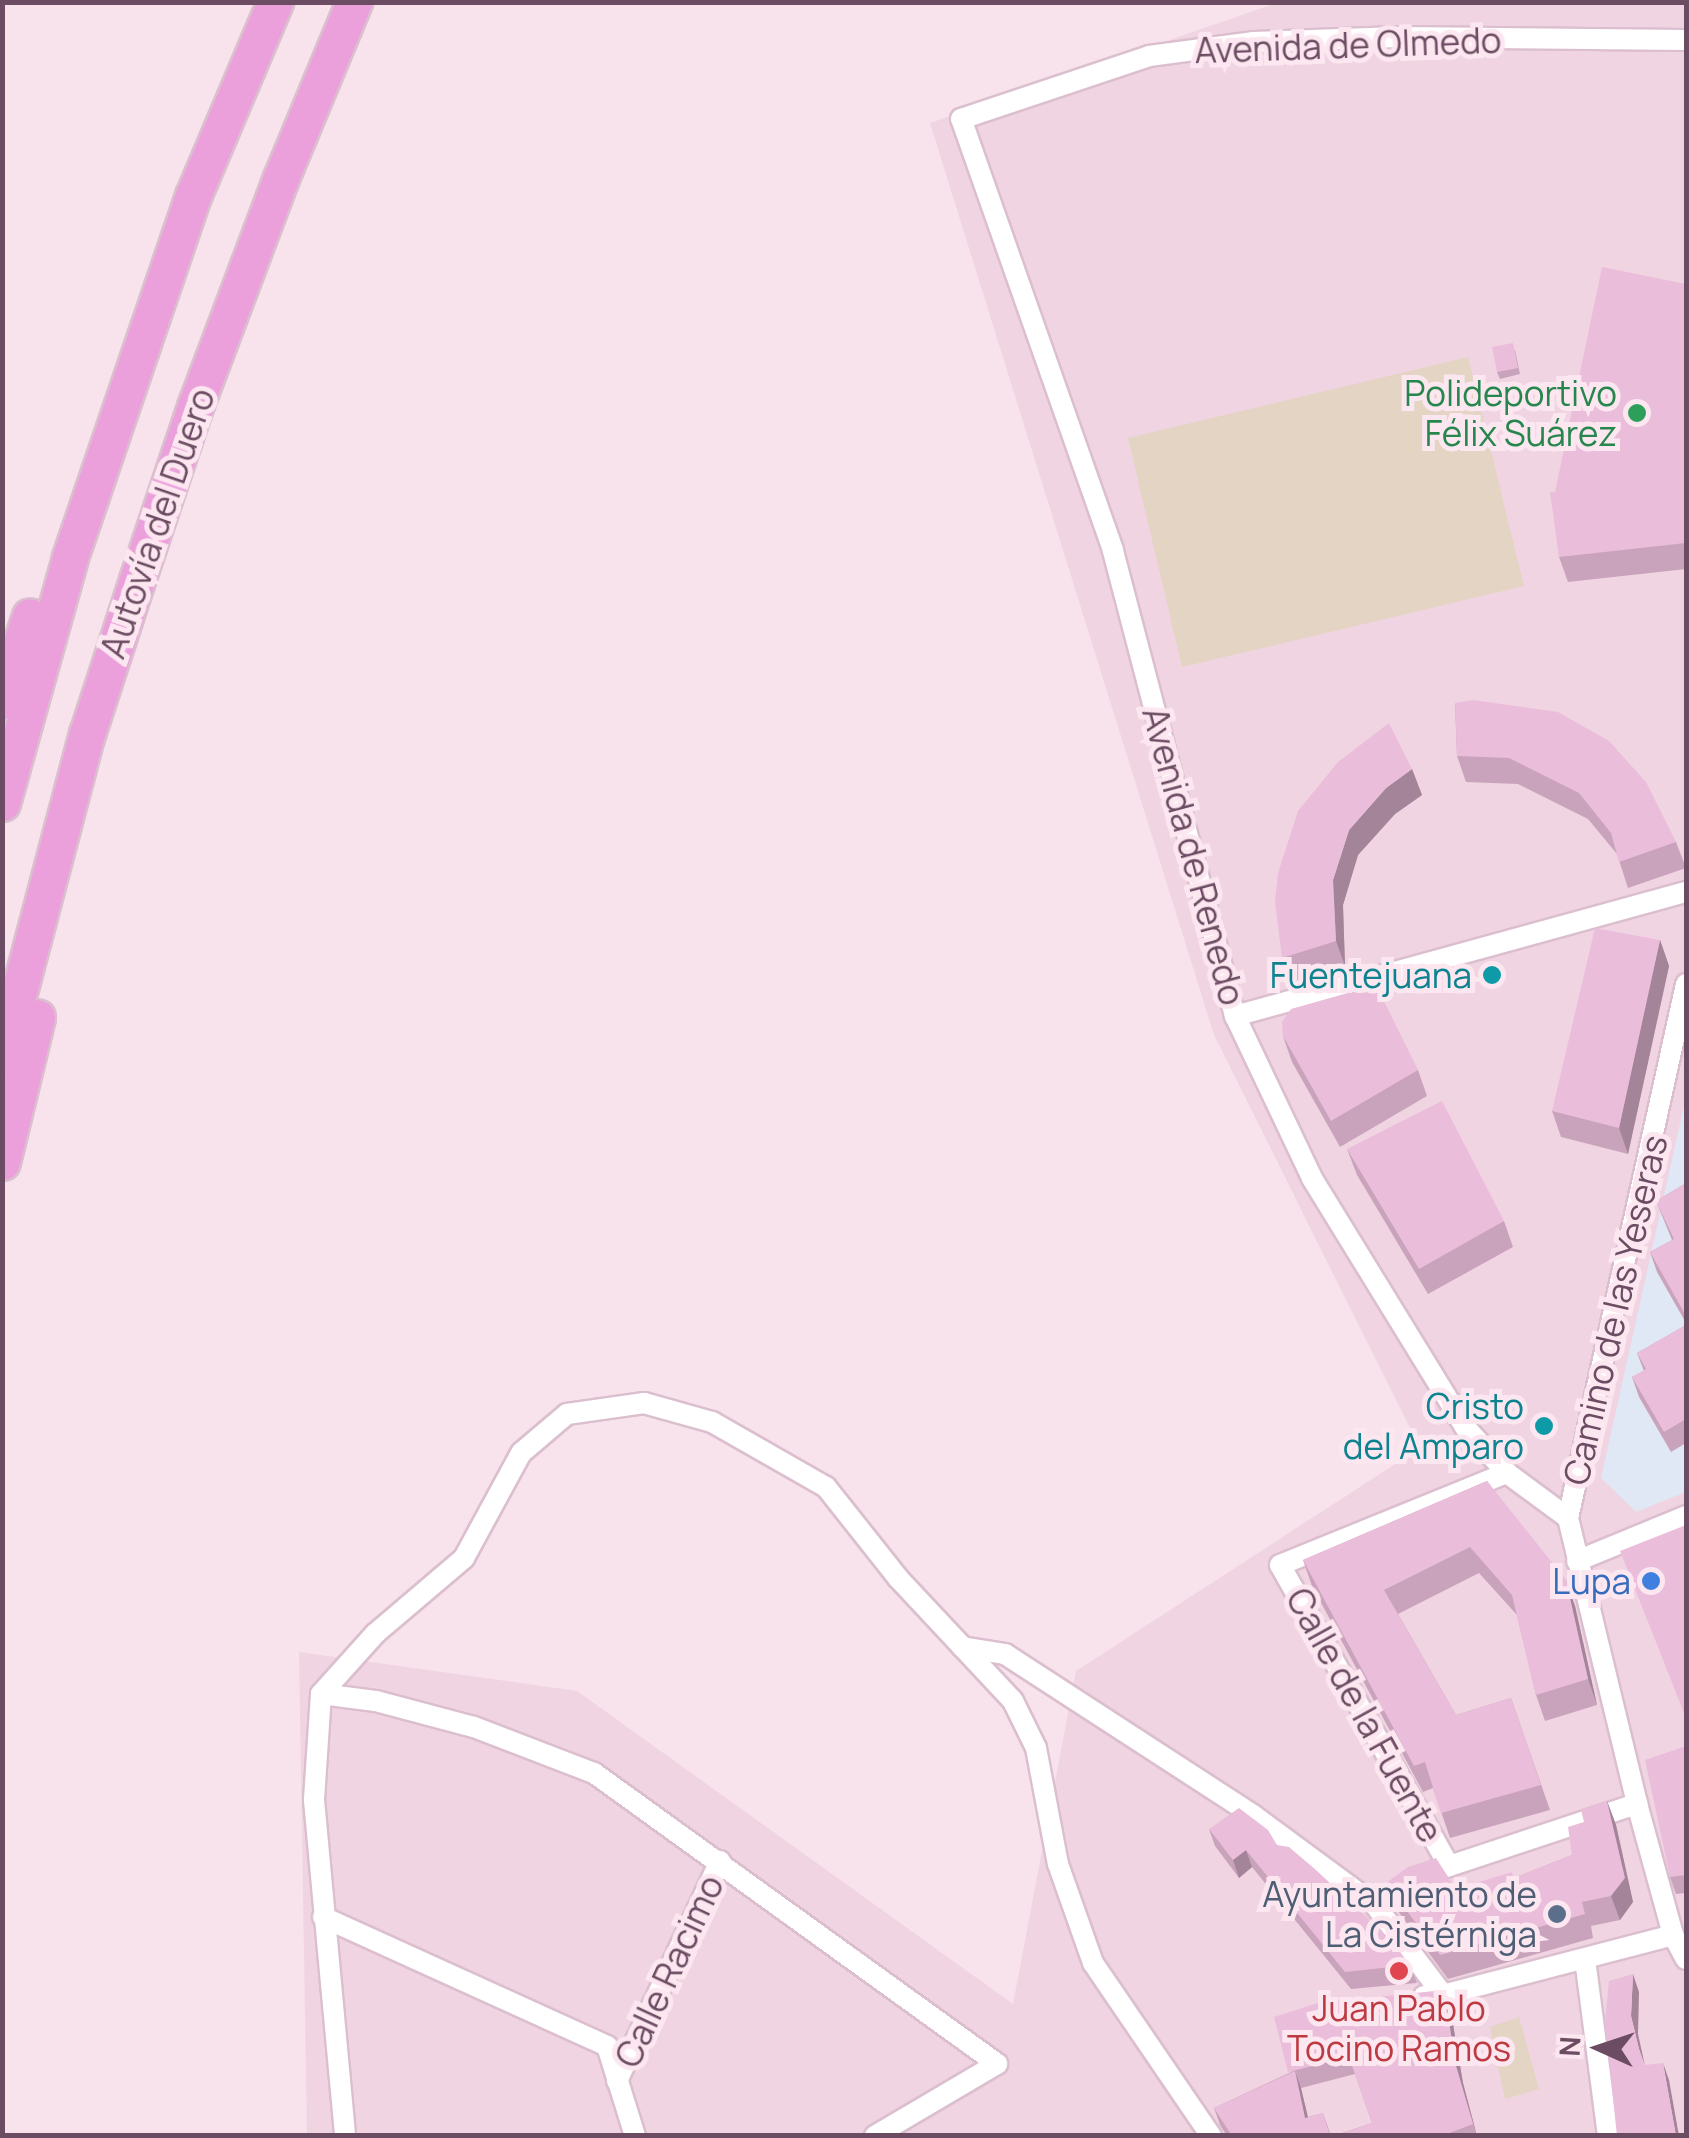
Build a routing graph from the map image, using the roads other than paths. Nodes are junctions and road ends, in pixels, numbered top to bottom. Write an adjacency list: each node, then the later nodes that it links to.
1 (275, 2): 6 (highway, Autovía del Duero)
2 (354, 2): 5 (highway, Autovía del Duero)
3 (1686, 40): 4 (street, Avenida de Olmedo)
4 (961, 118): 11 (street, Avenida de Renedo)
5 (281, 178): 12 (highway, Autovía del Duero); 13 (highway)
6 (193, 196): 7 (highway); 8 (highway, Autovía del Duero)
7 (2, 701)
8 (2, 803)
9 (1686, 892): 11 (street)
10 (1686, 984): 16 (street, Camino de las Yeseras)
11 (1235, 1016): 14 (street, Avenida de Renedo)
12 (2, 1057)
13 (2, 1162)
14 (1507, 1473): 16 (street, Avenida de Renedo); 22 (street, Calle de la Fuente)
15 (1686, 1516): 17 (street)
16 (1568, 1518): 17 (street)
17 (1578, 1561): 20 (street)
18 (962, 1647): 19 (street); 28 (street); 34 (street)
19 (321, 1694): 21 (street); 24 (street)
20 (1636, 1804): 22 (street); 25 (street)
21 (720, 1860): 30 (street, Calle Racimo); 33 (street)
22 (1449, 1866): 23 (street)
23 (1410, 1878)
24 (323, 1917): 30 (street); 31 (street)
25 (1673, 1934): 26 (street); 27 (street)
26 (1585, 1958): 28 (street); 35 (street)
27 (1686, 1958)
28 (1443, 1995): 29 (street)
29 (1410, 1997)
30 (617, 2081): 32 (street)
31 (344, 2136)
32 (635, 2136)
33 (874, 2136)
34 (1210, 2136)
35 (1608, 2136)

